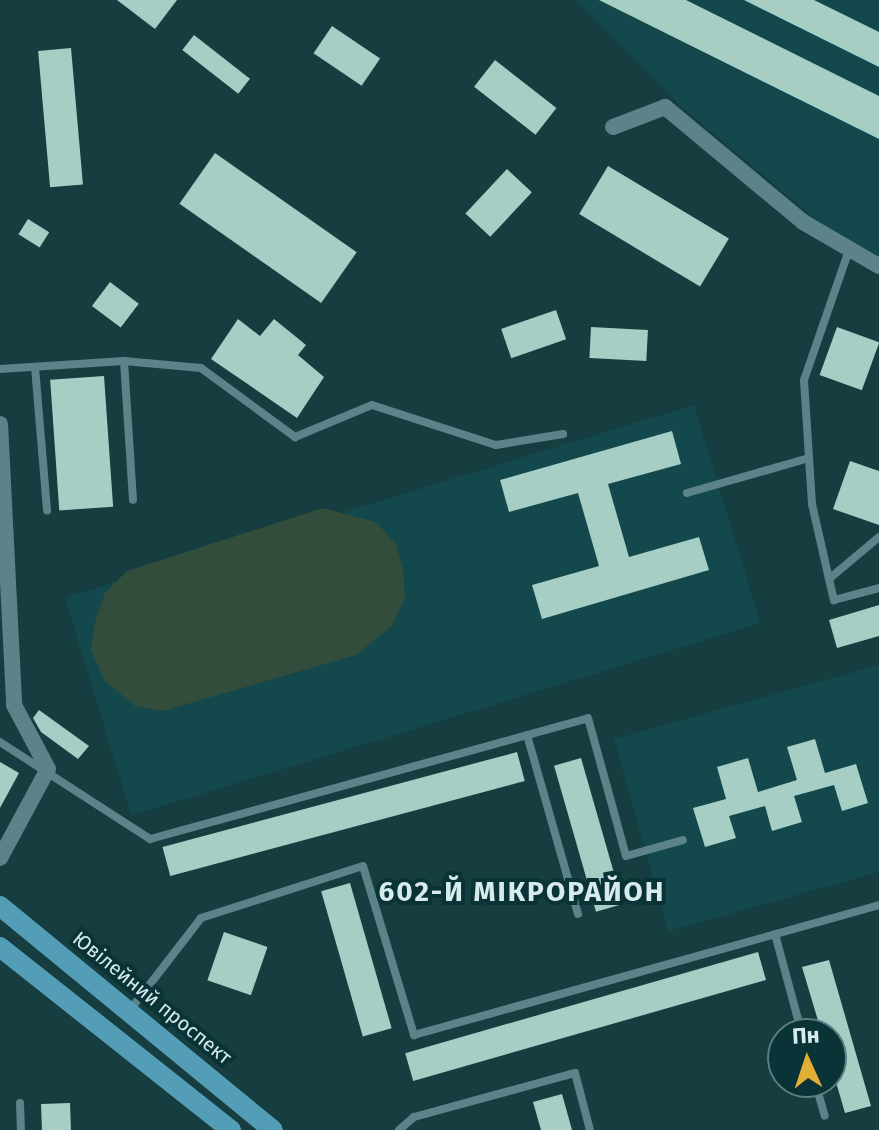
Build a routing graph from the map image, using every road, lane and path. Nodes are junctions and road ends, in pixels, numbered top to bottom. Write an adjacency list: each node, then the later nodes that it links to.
1 (613, 127): 2 (street)
2 (850, 249): 3 (street); 9 (lane)
3 (879, 266)
4 (124, 361): 5 (lane); 8 (lane); 11 (lane)
5 (35, 367): 6 (lane); 12 (lane)
6 (0, 369)
7 (0, 424): 18 (street)
8 (563, 434)
9 (809, 458): 10 (lane); 14 (lane)
10 (687, 493)
11 (133, 500)
12 (47, 510)
13 (879, 537): 14 (lane)
14 (829, 579): 15 (lane)
15 (879, 588)
16 (527, 735): 18 (lane); 19 (lane); 23 (lane)
17 (0, 742): 18 (lane)
18 (48, 769): 20 (street)
19 (683, 840)
20 (0, 858)
21 (879, 905): 24 (lane)
22 (0, 906): 26 (main road, Ювілейний проспект)
23 (578, 914)
24 (775, 934): 26 (lane); 27 (lane)
25 (0, 947): 32 (main road)
26 (130, 1011): 33 (main road, Ювілейний проспект)
27 (798, 1018)
28 (820, 1098): 30 (lane)
29 (20, 1103): 31 (lane)
30 (825, 1116)
31 (21, 1130)
32 (231, 1130)
33 (273, 1130)
34 (399, 1130): 35 (lane)
35 (590, 1130)

